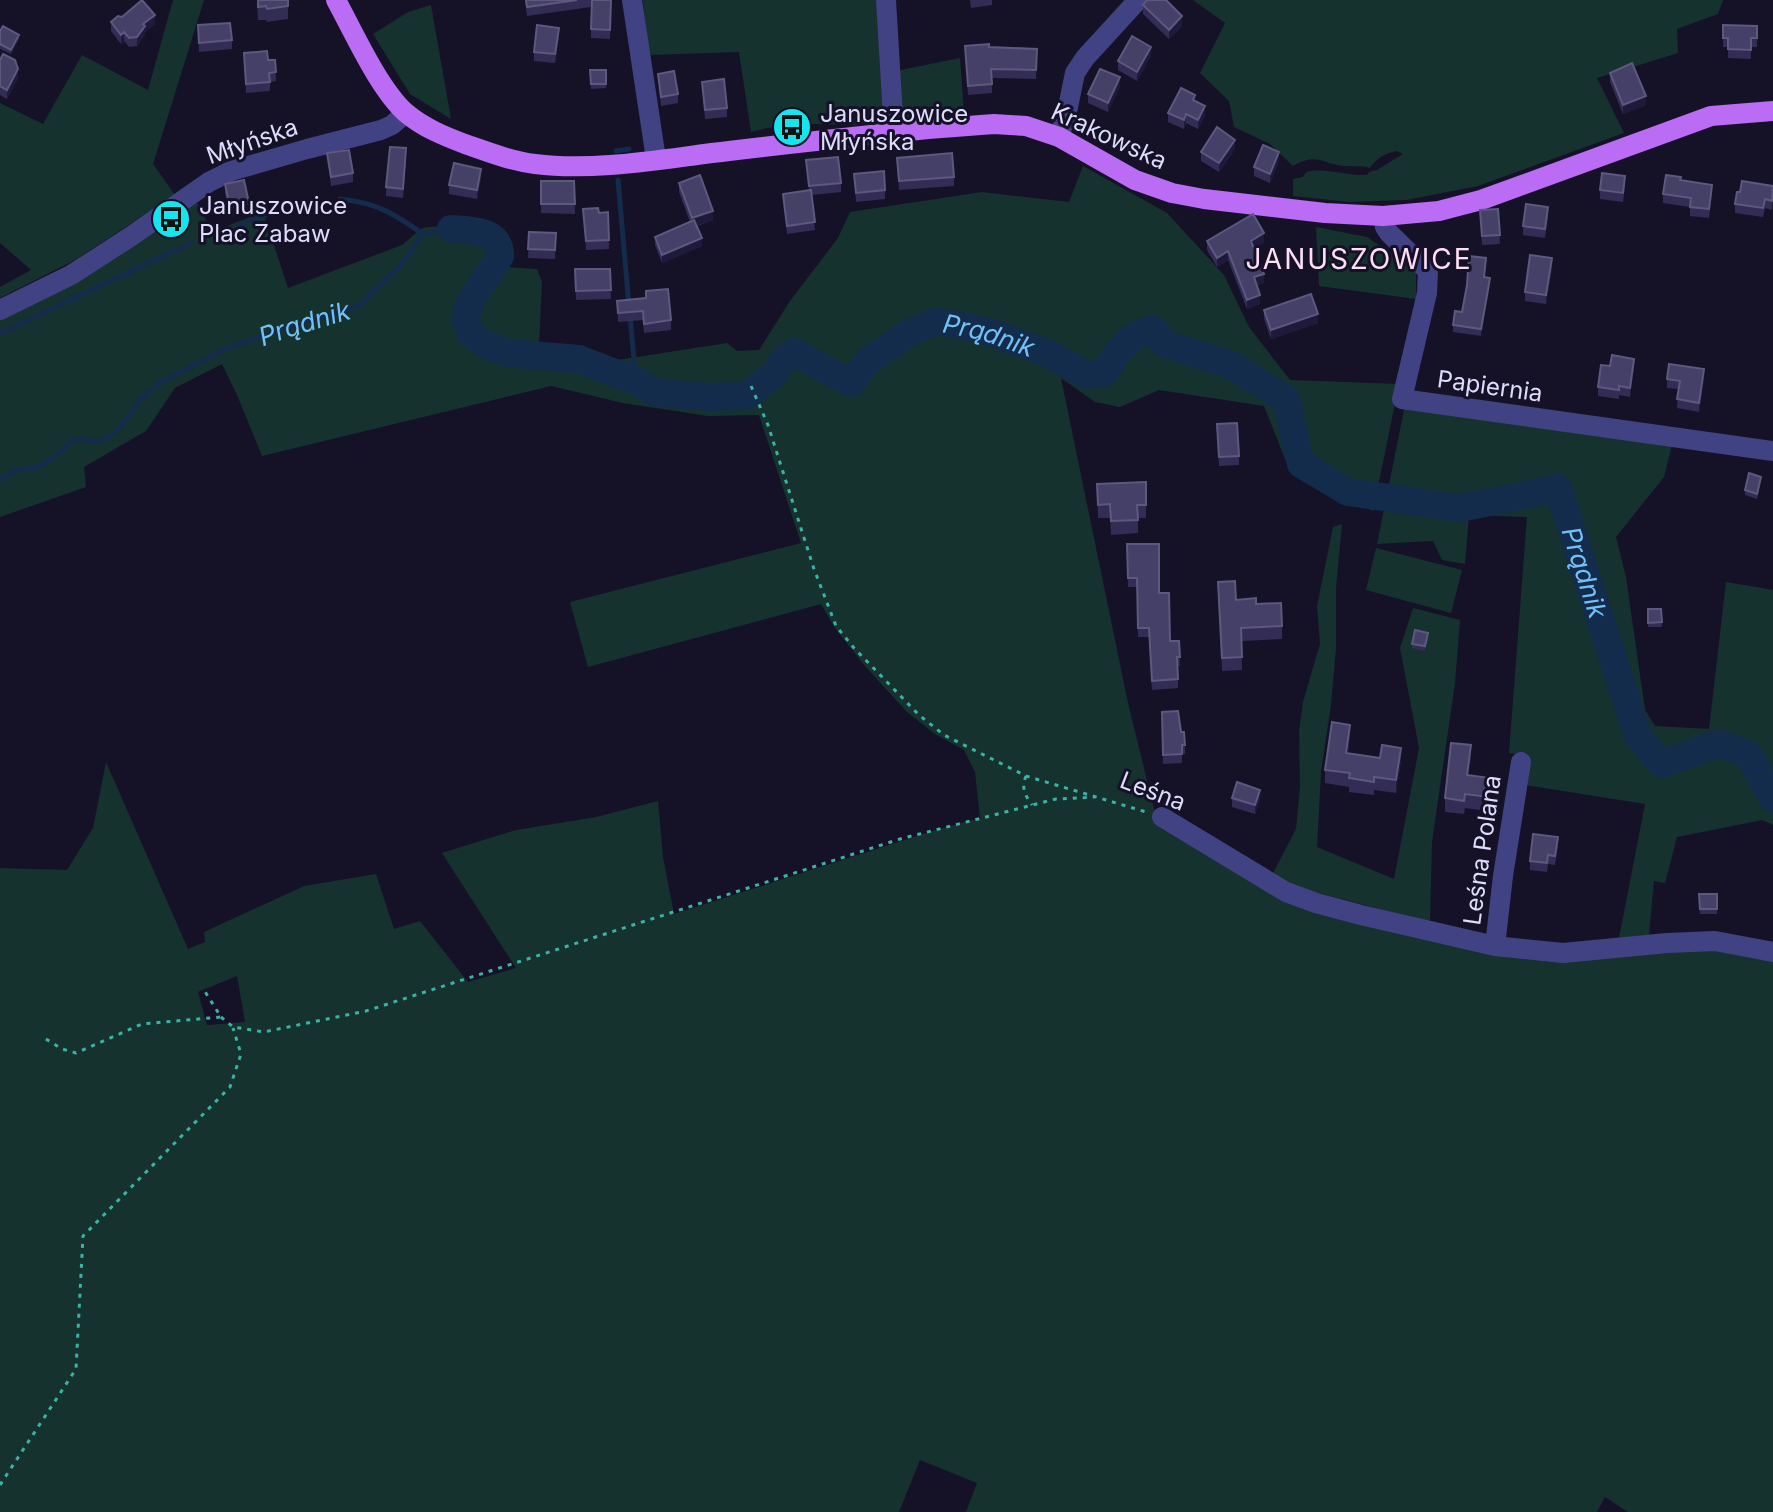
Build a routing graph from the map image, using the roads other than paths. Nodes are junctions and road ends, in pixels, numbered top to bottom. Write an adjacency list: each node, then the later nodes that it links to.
1 (336, 0): 6 (main road, Krakowska)
2 (632, 0): 9 (street)
3 (886, 0): 7 (street)
4 (1138, 0): 8 (street)
5 (1773, 111): 10 (main road, Krakowska)
6 (406, 113): 9 (main road, Krakowska); 11 (street, Młyńska)
7 (894, 133): 8 (main road, Krakowska); 9 (main road, Krakowska)
8 (1059, 137): 10 (main road, Krakowska)
9 (656, 159)
10 (1383, 216): 12 (street, Papiernia)
11 (0, 310)
12 (1773, 451)
13 (1521, 762): 15 (street, Leśna Polana)
14 (1162, 817): 15 (street, Leśna)
15 (1495, 946): 16 (street, Leśna)
16 (1773, 952)

